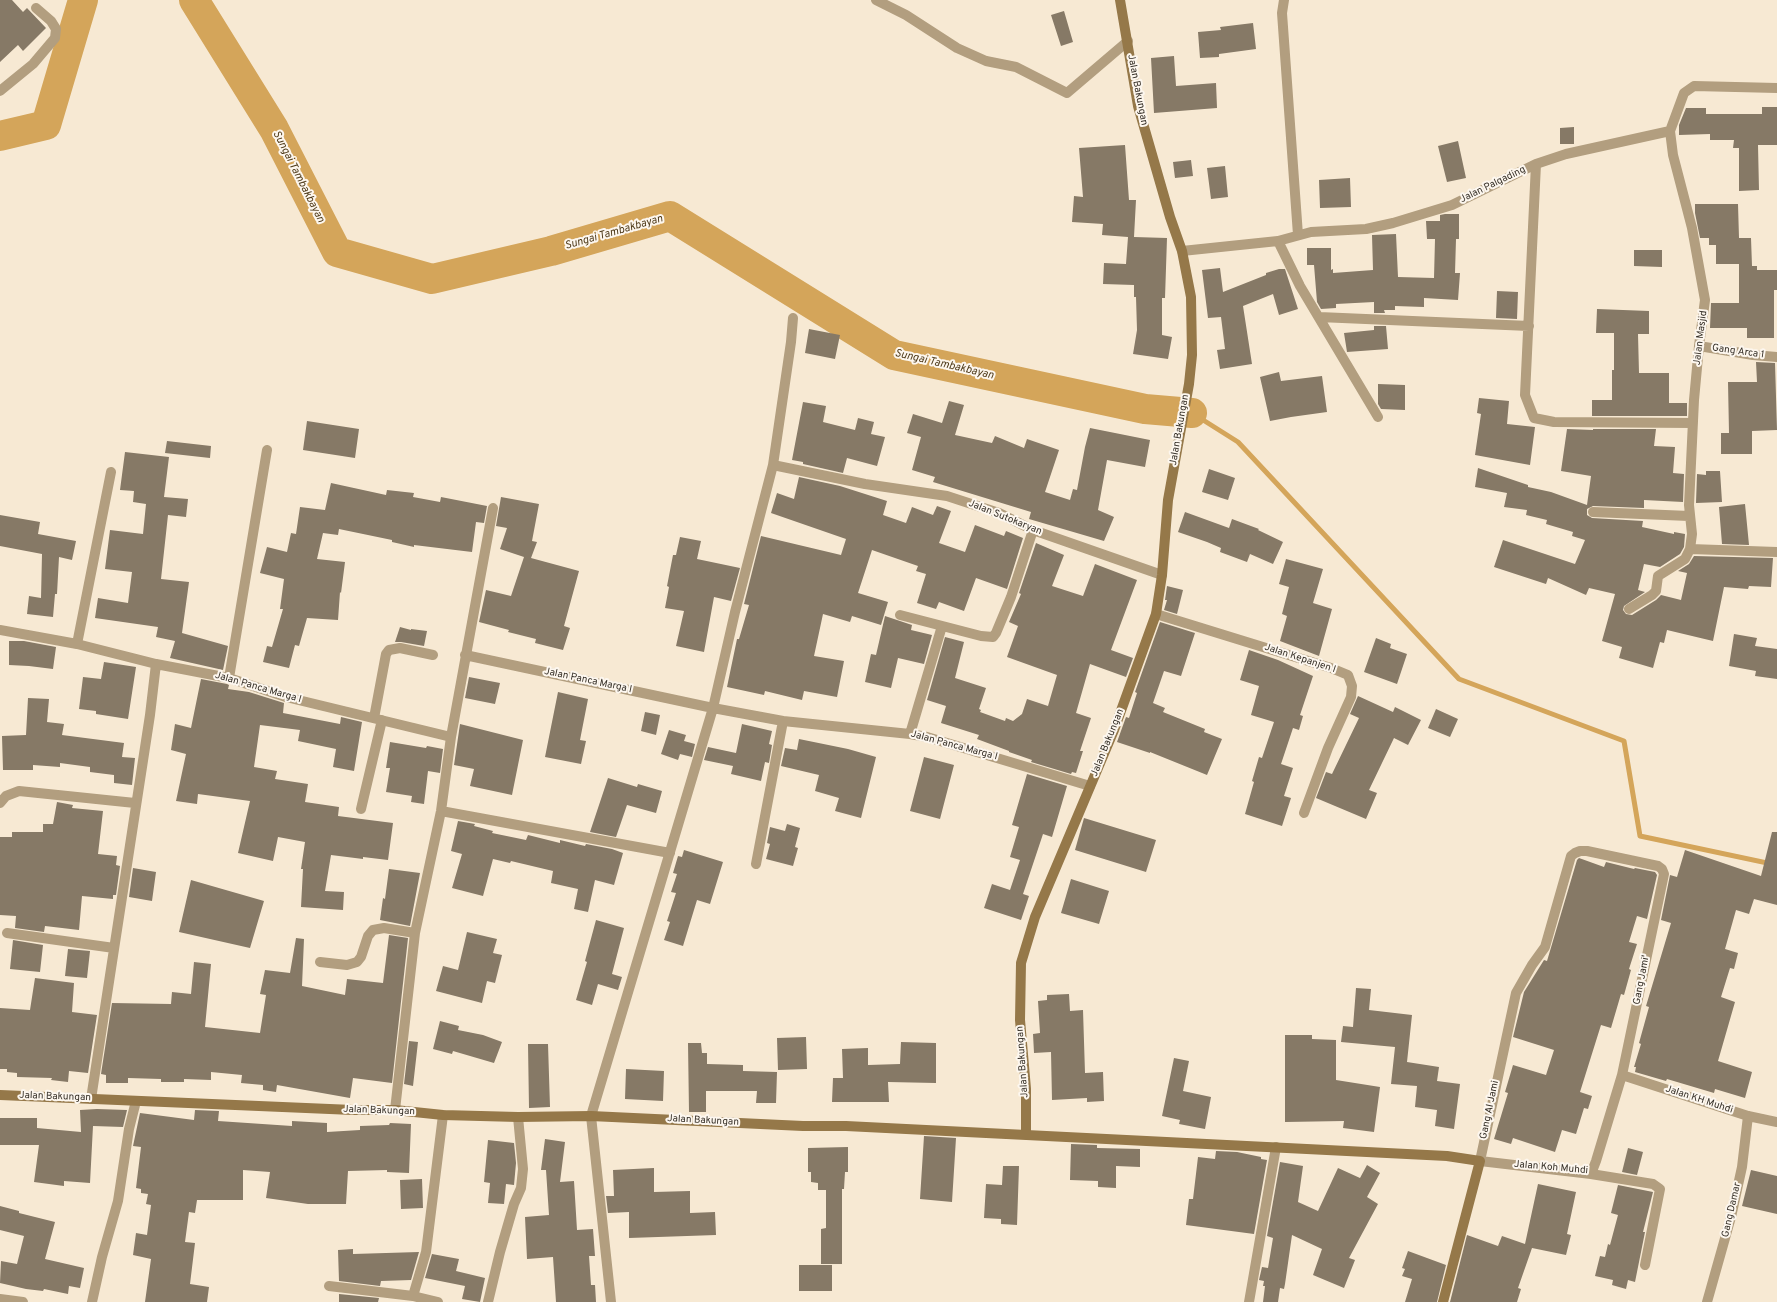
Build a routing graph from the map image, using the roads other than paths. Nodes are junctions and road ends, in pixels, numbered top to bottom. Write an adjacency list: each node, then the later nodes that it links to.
1 (876, 0): 5 (street)
2 (1120, 0): 5 (main road, Jalan Bakungan)
3 (1284, 0): 10 (street)
4 (36, 8): 7 (street)
5 (1128, 41): 12 (main road, Jalan Bakungan)
6 (1777, 88): 8 (street)
7 (0, 91)
8 (1670, 131): 9 (street, Jalan Palgading); 16 (street, Jalan Masjid)
9 (1536, 164): 10 (street, Jalan Palgading); 15 (street)
10 (1298, 235): 11 (street, Jalan Palgading)
11 (1278, 241): 12 (street, Jalan Palgading); 13 (street)
12 (1182, 251): 29 (main road, Jalan Bakungan)
13 (1319, 317): 15 (street); 18 (street)
14 (793, 318): 21 (street)
15 (1529, 326): 19 (street)
16 (1699, 346): 17 (street, Gang Arca 1); 19 (street, Jalan Masjid)
17 (1777, 358)
18 (1378, 417)
19 (1693, 424): 25 (street, Jalan Masjid)
20 (267, 450): 39 (street)
21 (773, 465): 26 (street, Jalan Sutokaryan); 40 (street)
22 (111, 472): 35 (street)
23 (493, 508): 37 (street)
24 (1593, 512): 25 (street)
25 (1689, 516): 27 (street, Jalan Masjid)
26 (1033, 530): 29 (street, Jalan Sutokaryan); 33 (street)
27 (1690, 549): 28 (street); 30 (street)
28 (1777, 552)
29 (1162, 575): 31 (main road, Jalan Bakungan)
30 (1629, 609)
31 (1156, 614): 45 (main road, Jalan Bakungan); 50 (street, Jalan Kepanjen I)
32 (900, 615): 33 (street)
33 (942, 626): 43 (street)
34 (0, 630): 35 (street, Jalan Panca Marga I)
35 (77, 644): 38 (street, Jalan Panca Marga I)
36 (433, 655): 41 (street)
37 (465, 655): 40 (street, Jalan Panca Marga I); 44 (street)
38 (156, 664): 39 (street, Jalan Panca Marga I); 47 (street)
39 (229, 678): 41 (street, Jalan Panca Marga I)
40 (713, 708): 42 (street, Jalan Panca Marga I); 51 (street)
41 (378, 719): 44 (street, Jalan Panca Marga I); 48 (street)
42 (782, 721): 43 (street, Jalan Panca Marga I); 52 (street)
43 (910, 734): 45 (street, Jalan Panca Marga I)
44 (451, 737): 49 (street)
45 (1090, 786): 68 (main road, Jalan Bakungan)
46 (0, 803): 47 (street)
47 (136, 803): 55 (street)
48 (361, 809)
49 (441, 811): 51 (street); 54 (street)
50 (1304, 813)
51 (670, 854): 64 (street)
52 (756, 864)
53 (7, 933): 55 (street)
54 (415, 933): 56 (street); 62 (street)
55 (114, 948): 60 (street)
56 (320, 962)
57 (1500, 1059): 58 (street, Gang Jami'); 70 (street, Gang Al Jami)
58 (1622, 1075): 65 (street, Jalan KH Muhdi); 71 (street, Jalan Koh Muhdi)
59 (0, 1095): 60 (main road, Jalan Bakungan)
60 (91, 1099): 61 (main road, Jalan Bakungan)
61 (136, 1101): 62 (main road, Jalan Bakungan); 77 (street)
62 (395, 1110): 63 (main road, Jalan Bakungan)
63 (443, 1115): 66 (main road, Jalan Bakungan); 74 (street)
64 (591, 1116): 66 (main road, Jalan Bakungan); 68 (main road, Jalan Bakungan); 80 (street)
65 (1748, 1116): 67 (street, Jalan KH Muhdi); 83 (street, Gang Damar)
66 (518, 1117): 79 (street)
67 (1777, 1122)
68 (1026, 1134): 69 (main road)
69 (1276, 1147): 70 (main road); 81 (street)
70 (1480, 1161): 71 (street, Jalan Koh Muhdi); 82 (main road)
71 (1592, 1174): 72 (street)
72 (1645, 1265)
73 (329, 1286): 74 (street)
74 (413, 1296): 78 (street)
75 (0, 1299): 76 (street)
76 (23, 1302)
77 (92, 1302)
78 (438, 1302)
79 (488, 1302)
80 (611, 1302)
81 (1249, 1302)
82 (1443, 1302)
83 (1707, 1302)

